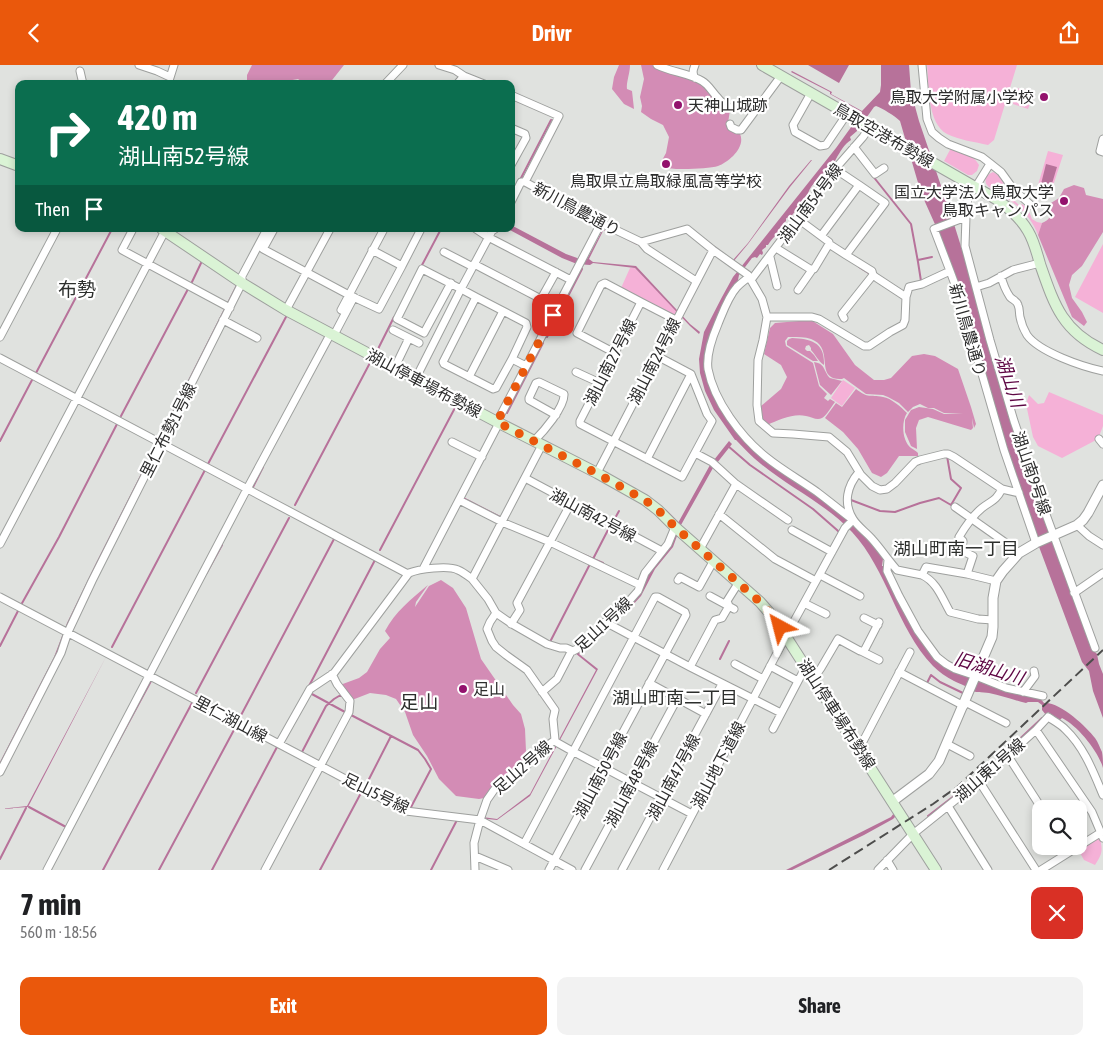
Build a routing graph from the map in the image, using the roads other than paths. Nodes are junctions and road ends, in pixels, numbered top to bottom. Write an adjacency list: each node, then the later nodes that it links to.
1 (140, 65): 15 (street)
2 (174, 65): 15 (street)
3 (439, 65): 9 (street)
4 (657, 65): 13 (street)
5 (695, 65): 13 (street)
6 (762, 65): 12 (main road, 鳥取空港布勢線)
7 (922, 65): 31 (street)
8 (401, 66): 16 (street)
9 (457, 67): 11 (street)
10 (80, 71): 14 (street)
11 (464, 76): 17 (street); 18 (street)
12 (781, 76): 19 (main road, 鳥取空港布勢線); 23 (street)
13 (696, 78): 21 (street)
14 (82, 80)
15 (169, 80)
16 (389, 80)
17 (460, 80)
18 (474, 80)
19 (811, 93): 22 (main road, 鳥取空港布勢線); 22 (street)
20 (515, 97): 35 (street, 新川鳥農通り)
21 (730, 108)
22 (849, 115): 24 (main road, 鳥取空港布勢線)
23 (730, 124)
24 (869, 127): 27 (street, 湖山南54号線); 37 (main road, 鳥取空港布勢線)
25 (515, 130): 29 (street)
26 (1103, 139): 28 (street)
27 (854, 147): 33 (street); 34 (street, 湖山南54号線)
28 (1103, 152)
29 (515, 158)
30 (0, 159): 32 (main road)
31 (991, 163): 37 (street); 39 (street)
32 (15, 165)
33 (884, 168)
34 (835, 169): 36 (street); 41 (street, 湖山南54号線)
35 (525, 181): 38 (street); 42 (street, 新川鳥農通り)
36 (859, 185): 54 (street); 62 (street)
37 (973, 186): 40 (street, 湖山南9号線); 64 (main road, 鳥取空港布勢線)
38 (515, 194)
39 (1032, 207)
40 (966, 217): 69 (street); 80 (street, 湖山南9号線)
41 (798, 219): 54 (street); 58 (street, 湖山南54号線)
42 (601, 223): 56 (street, 新川鳥農通り); 75 (street)
43 (55, 232): 97 (street)
44 (131, 232): 65 (street)
45 (163, 232): 65 (street)
46 (167, 232): 77 (main road, 湖山停車場布勢線)
47 (265, 232): 77 (street, 里仁布勢1号線)
48 (272, 232): 70 (street)
49 (328, 232): 70 (street)
50 (382, 232): 59 (street)
51 (419, 232): 67 (street)
52 (480, 232): 55 (street)
53 (491, 232): 55 (street)
54 (822, 236): 57 (street)
55 (488, 237): 66 (street); 71 (street)
56 (641, 242): 60 (street, 新川鳥農通り); 76 (street)
57 (829, 244): 62 (street); 68 (street)
58 (776, 248): 63 (street, 湖山南54号線); 68 (street)
59 (372, 250): 67 (street); 83 (street)
60 (713, 250): 74 (street, 新川鳥農通り); 76 (street, 湖山南24号線)
61 (444, 252): 66 (street)
62 (846, 255): 72 (street)
63 (770, 257): 74 (street, 湖山南54号線); 79 (street)
64 (1040, 263): 73 (street); 101 (main road, 鳥取空港布勢線)
65 (148, 264): 87 (street); 114 (street)
66 (473, 265): 71 (street); 81 (street)
67 (402, 266): 83 (street)
68 (812, 269): 82 (street)
69 (950, 271): 85 (street, 新川鳥農通り); 131 (street, 新川鳥農通り)
70 (306, 272): 83 (street); 89 (street)
71 (556, 272): 75 (street)
72 (873, 275): 85 (street); 92 (street)
73 (1001, 276): 80 (street); 108 (street)
74 (749, 277): 91 (street); 138 (street, 湖山南54号線)
75 (571, 280): 106 (street)
76 (696, 281): 94 (street, 湖山南24号線)
77 (242, 283): 87 (street, 里仁布勢1号線); 89 (main road, 湖山停車場布勢線)
78 (450, 283): 78 (street); 81 (street)
79 (777, 286)
80 (976, 287): 143 (street, 湖山南9号線)
81 (461, 289): 84 (street); 112 (street)
82 (798, 291)
83 (351, 296): 88 (street); 96 (street)
84 (476, 297): 90 (street); 111 (street)
85 (906, 297): 91 (street)
86 (641, 302): 94 (street, 湖山南27号線); 102 (street, 湖山南27号線); 102 (street)
87 (230, 308): 93 (street, 里仁布勢1号線)
88 (341, 310)
89 (286, 311): 96 (main road, 湖山停車場布勢線)
90 (503, 311): 105 (street); 111 (street)
91 (767, 317): 124 (street)
92 (844, 318)
93 (224, 320): 98 (street); 120 (street, 里仁布勢1号線)
94 (676, 320): 103 (street, 湖山南24号線)
95 (393, 330): 99 (street)
96 (333, 334): 107 (main road, 湖山停車場布勢線); 129 (street)
97 (0, 337)
98 (257, 337)
99 (409, 338): 100 (street); 107 (street)
100 (419, 343)
101 (1103, 351)
102 (615, 353): 113 (street, 湖山南27号線)
103 (657, 356): 110 (street); 117 (street, 湖山南24号線)
104 (0, 358): 114 (street)
105 (512, 359): 106 (street); 111 (street)
106 (526, 366): 116 (street)
107 (395, 367): 112 (main road, 湖山停車場布勢線)
108 (1103, 371)
109 (576, 372): 113 (street)
110 (691, 374): 121 (street); 123 (street)
111 (469, 377)
112 (416, 378): 116 (main road, 湖山停車場布勢線)
113 (600, 383): 117 (street, 湖山南27号線)
114 (77, 399): 120 (street); 146 (street)
115 (556, 415): 115 (street); 119 (street)
116 (498, 422): 119 (main road, 湖山停車場布勢線); 122 (street)
117 (613, 441): 123 (street); 125 (street, 湖山南24号線)
118 (452, 442): 122 (street)
119 (538, 443): 125 (main road, 湖山停車場布勢線); 126 (street)
120 (161, 444): 129 (street); 177 (street, 里仁布勢1号線)
121 (695, 453): 123 (street); 127 (street)
122 (482, 457): 132 (street)
123 (648, 459)
124 (858, 472): 130 (street); 138 (street)
125 (596, 473): 141 (main road, 湖山停車場布勢線)
126 (525, 479): 133 (street, 湖山南42号線); 139 (street)
127 (736, 484): 135 (street); 137 (street)
128 (1103, 485): 140 (street)
129 (247, 489): 156 (street); 193 (street)
130 (1002, 489): 131 (street); 136 (street)
131 (1019, 493): 145 (street, 新川鳥農通り)
132 (459, 500): 139 (street); 154 (street)
133 (571, 503): 144 (street); 149 (street, 湖山南42号線)
134 (955, 507): 136 (street)
135 (719, 514): 148 (street); 159 (street)
136 (972, 518): 151 (street); 157 (street)
137 (788, 520)
138 (852, 520): 150 (street, 湖山地下道線); 153 (street, 湖山南54号線)
139 (502, 522): 144 (street); 160 (street)
140 (1077, 525): 143 (street); 147 (street)
141 (675, 527): 148 (main road, 湖山停車場布勢線); 149 (street, 足山1号線)
142 (792, 530): 150 (street)
143 (1053, 536): 145 (street); 165 (street, 湖山南9号線)
144 (551, 542): 164 (street); 176 (street)
145 (1037, 543): 151 (street)
146 (0, 544)
147 (1103, 545)
148 (700, 549): 152 (main road, 湖山停車場布勢線)
149 (662, 551): 164 (street, 足山1号線)
150 (832, 552): 159 (street, 湖山地下道線)
151 (1019, 553): 162 (street)
152 (714, 560): 161 (street); 163 (main road, 湖山停車場布勢線)
153 (888, 560): 158 (street); 194 (street)
154 (423, 569): 156 (street); 160 (street)
155 (1103, 573): 165 (street)
156 (408, 574): 192 (street, 里仁湖山線)
157 (967, 574): 158 (street); 162 (street)
158 (922, 575): 174 (street)
159 (818, 578): 167 (street); 169 (street, 湖山地下道線)
160 (472, 579): 171 (street)
161 (678, 580)
162 (996, 581): 174 (street)
163 (739, 582): 170 (street); 178 (main road, 湖山停車場布勢線)
164 (640, 585): 175 (street, 足山1号線)
165 (1074, 593): 180 (street, 湖山南9号線)
166 (710, 596): 170 (street)
167 (860, 596)
168 (0, 597): 177 (street, 里仁湖山線)
169 (804, 603): 172 (street); 178 (street, 湖山地下道線)
170 (732, 607): 189 (street)
171 (496, 613): 176 (street); 200 (street, 足山2号線)
172 (826, 613)
173 (864, 618): 182 (street)
174 (993, 621): 194 (street)
175 (608, 623): 179 (street); 181 (street, 足山1号線)
176 (511, 624): 181 (street)
177 (68, 632): 193 (street, 里仁湖山線); 220 (street)
178 (786, 636): 187 (street, 湖山地下道線); 188 (main road, 湖山停車場布勢線)
179 (634, 637): 184 (street); 184 (street, 湖山南50号線); 215 (street, 湖山南50号線)
180 (1095, 648)
181 (573, 651): 200 (street, 足山1号線)
182 (861, 651): 185 (street); 195 (street)
183 (910, 652): 191 (street)
184 (665, 653): 189 (street); 198 (street, 湖山南50号線)
185 (879, 660)
186 (735, 664): 196 (street)
187 (770, 666): 196 (street, 湖山地下道線); 197 (street)
188 (806, 666): 195 (main road, 湖山停車場布勢線); 197 (street)
189 (690, 667): 199 (street)
190 (1034, 671): 201 (street)
191 (899, 672): 205 (street); 214 (street)
192 (332, 675): 212 (street, 里仁湖山線); 218 (street)
193 (150, 676): 212 (street, 里仁湖山線); 238 (street)
194 (976, 677): 201 (street); 205 (street)
195 (814, 678): 214 (main road, 湖山停車場布勢線)
196 (763, 679): 203 (street, 湖山地下道線)
197 (798, 681): 206 (street)
198 (649, 683): 204 (street); 219 (street, 湖山南50号線)
199 (722, 684): 203 (street); 207 (street, 湖山南47号線)
200 (542, 692): 211 (street, 足山2号線)
201 (1023, 692): 202 (street)
202 (1043, 696)
203 (753, 698): 206 (street); 228 (street, 湖山地下道線)
204 (677, 699): 207 (street); 222 (street, 湖山南48号線)
205 (964, 704): 208 (street); 213 (street)
206 (781, 713): 209 (street)
207 (706, 714): 224 (street, 湖山南47号線)
208 (1006, 723)
209 (773, 729)
210 (1036, 730): 217 (street, 湖山東1号線); 223 (street); 231 (street, 湖山東1号線)
211 (555, 740): 215 (street); 229 (street, 足山2号線)
212 (279, 744): 218 (street, 足山5号線)
213 (947, 744): 216 (street); 226 (street)
214 (859, 749): 226 (main road, 湖山停車場布勢線)
215 (572, 751): 219 (street); 233 (street, 湖山南50号線)
216 (970, 756)
217 (1008, 756): 221 (street, 湖山東1号線); 225 (street)
218 (321, 766): 229 (street, 足山5号線); 239 (street)
219 (603, 768): 222 (street); 236 (street, 湖山南50号線)
220 (0, 772)
221 (979, 781): 227 (street, 湖山東1号線); 251 (street)
222 (632, 783): 224 (street); 244 (street, 湖山南48号線)
223 (1103, 795)
224 (662, 799): 228 (street); 245 (street, 湖山南47号線)
225 (1036, 800)
226 (893, 801): 230 (main road, 湖山停車場布勢線)
227 (948, 806): 230 (street, 湖山東1号線); 250 (street)
228 (692, 814): 246 (street, 湖山地下道線)
229 (480, 820): 233 (street); 235 (street, 足山2号線)
230 (913, 834): 237 (street, 湖山東1号線); 249 (main road, 湖山停車場布勢線)
231 (1102, 835): 232 (street)
232 (1087, 841)
233 (524, 844): 236 (street)
234 (1061, 855): 252 (street)
235 (475, 856): 240 (street, 足山2号線); 241 (street)
236 (554, 860): 242 (street, 湖山南50号線); 243 (street)
237 (888, 861): 247 (street, 湖山東1号線); 248 (street)
238 (47, 870)
239 (265, 870)
240 (475, 870)
241 (508, 870)
242 (549, 870)
243 (572, 870)
244 (585, 870)
245 (622, 870)
246 (663, 870)
247 (878, 870)
248 (894, 870)
249 (936, 870)
250 (988, 870)
251 (1036, 870)
252 (1041, 870)

